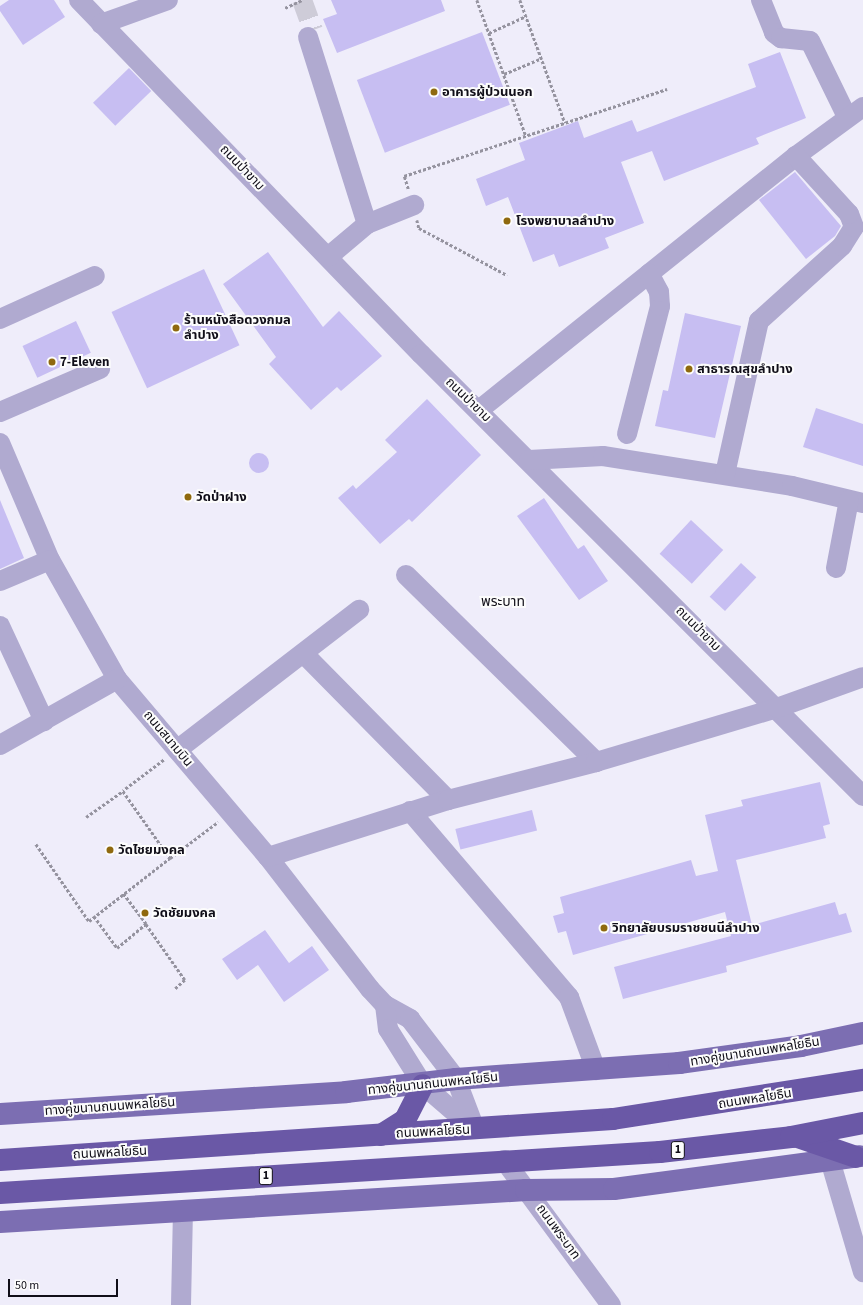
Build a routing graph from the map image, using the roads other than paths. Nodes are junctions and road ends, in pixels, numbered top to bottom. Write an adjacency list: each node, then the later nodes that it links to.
1 (79, 0): 4 (street, ถนนป่าขาม)
2 (168, 0): 4 (street)
3 (761, 0): 6 (street)
4 (101, 24): 10 (street, ถนนป่าขาม)
5 (307, 38): 9 (street)
6 (855, 112): 7 (street)
7 (796, 156): 11 (street); 20 (street)
8 (414, 205): 9 (street)
9 (367, 224): 10 (street)
10 (328, 257): 15 (street, ถนนป่าขาม)
11 (650, 273): 15 (street); 17 (street)
12 (95, 276): 13 (street)
13 (0, 319)
14 (100, 369): 16 (street)
15 (479, 410): 19 (street, ถนนป่าขาม)
16 (0, 412)
17 (627, 434)
18 (0, 444): 22 (street, ถนนสนามบิน)
19 (529, 460): 20 (street); 31 (street, ถนนป่าขาม)
20 (725, 474): 21 (street)
21 (856, 501): 23 (street)
22 (50, 560): 25 (street); 30 (street, ถนนสนามบิน)
23 (836, 568)
24 (406, 575): 35 (street)
25 (0, 582)
26 (359, 610): 28 (street)
27 (0, 626): 32 (street)
28 (305, 655): 34 (street); 37 (street)
29 (863, 677): 31 (street)
30 (118, 679): 32 (street); 34 (street, ถนนสนามบิน)
31 (777, 708): 35 (street); 36 (street, ถนนป่าขาม)
32 (44, 721): 33 (street)
33 (0, 745)
34 (177, 750): 39 (street, ถนนสนามบิน)
35 (596, 762): 37 (street)
36 (863, 796)
37 (448, 800): 38 (street)
38 (410, 811): 39 (street); 42 (street)
39 (268, 857): 40 (street, ถนนสนามบิน)
40 (384, 1005): 43 (street, ถนนสนามบิน); 45 (street, ถนนสนามบิน)
41 (863, 1033): 42 (main road, ทางคู่ขนานถนนพหลโยธิน)
42 (596, 1070): 43 (main road, ทางคู่ขนานถนนพหลโยธิน)
43 (456, 1079): 45 (main road, ทางคู่ขนานถนนพหลโยธิน); 48 (street, ถนนสนามบิน)
44 (863, 1080): 48 (highway, ถนนพหลโยธิน)
45 (423, 1085): 46 (main road, ทางคู่ขนานถนนพหลโยธิน); 48 (street, ถนนสนามบิน); 49 (highway)
46 (0, 1114)
47 (863, 1123): 50 (highway, 1)
48 (475, 1129): 49 (highway, ถนนพหลโยธิน); 54 (highway)
49 (380, 1135): 53 (highway, ถนนพหลโยธิน)
50 (794, 1136): 52 (highway); 54 (highway, 1)
51 (0, 1149): 53 (highway)
52 (859, 1156): 55 (main road, 1)
53 (10, 1159)
54 (504, 1160): 56 (street, ถนนพระบาท); 57 (highway, 1)
55 (830, 1160): 56 (main road, 1); 60 (street)
56 (526, 1190): 58 (main road, 1); 62 (street, ถนนพระบาท)
57 (0, 1193)
58 (183, 1211): 59 (main road, 1); 61 (street)
59 (0, 1222)
60 (863, 1272)
61 (181, 1305)
62 (611, 1305)

